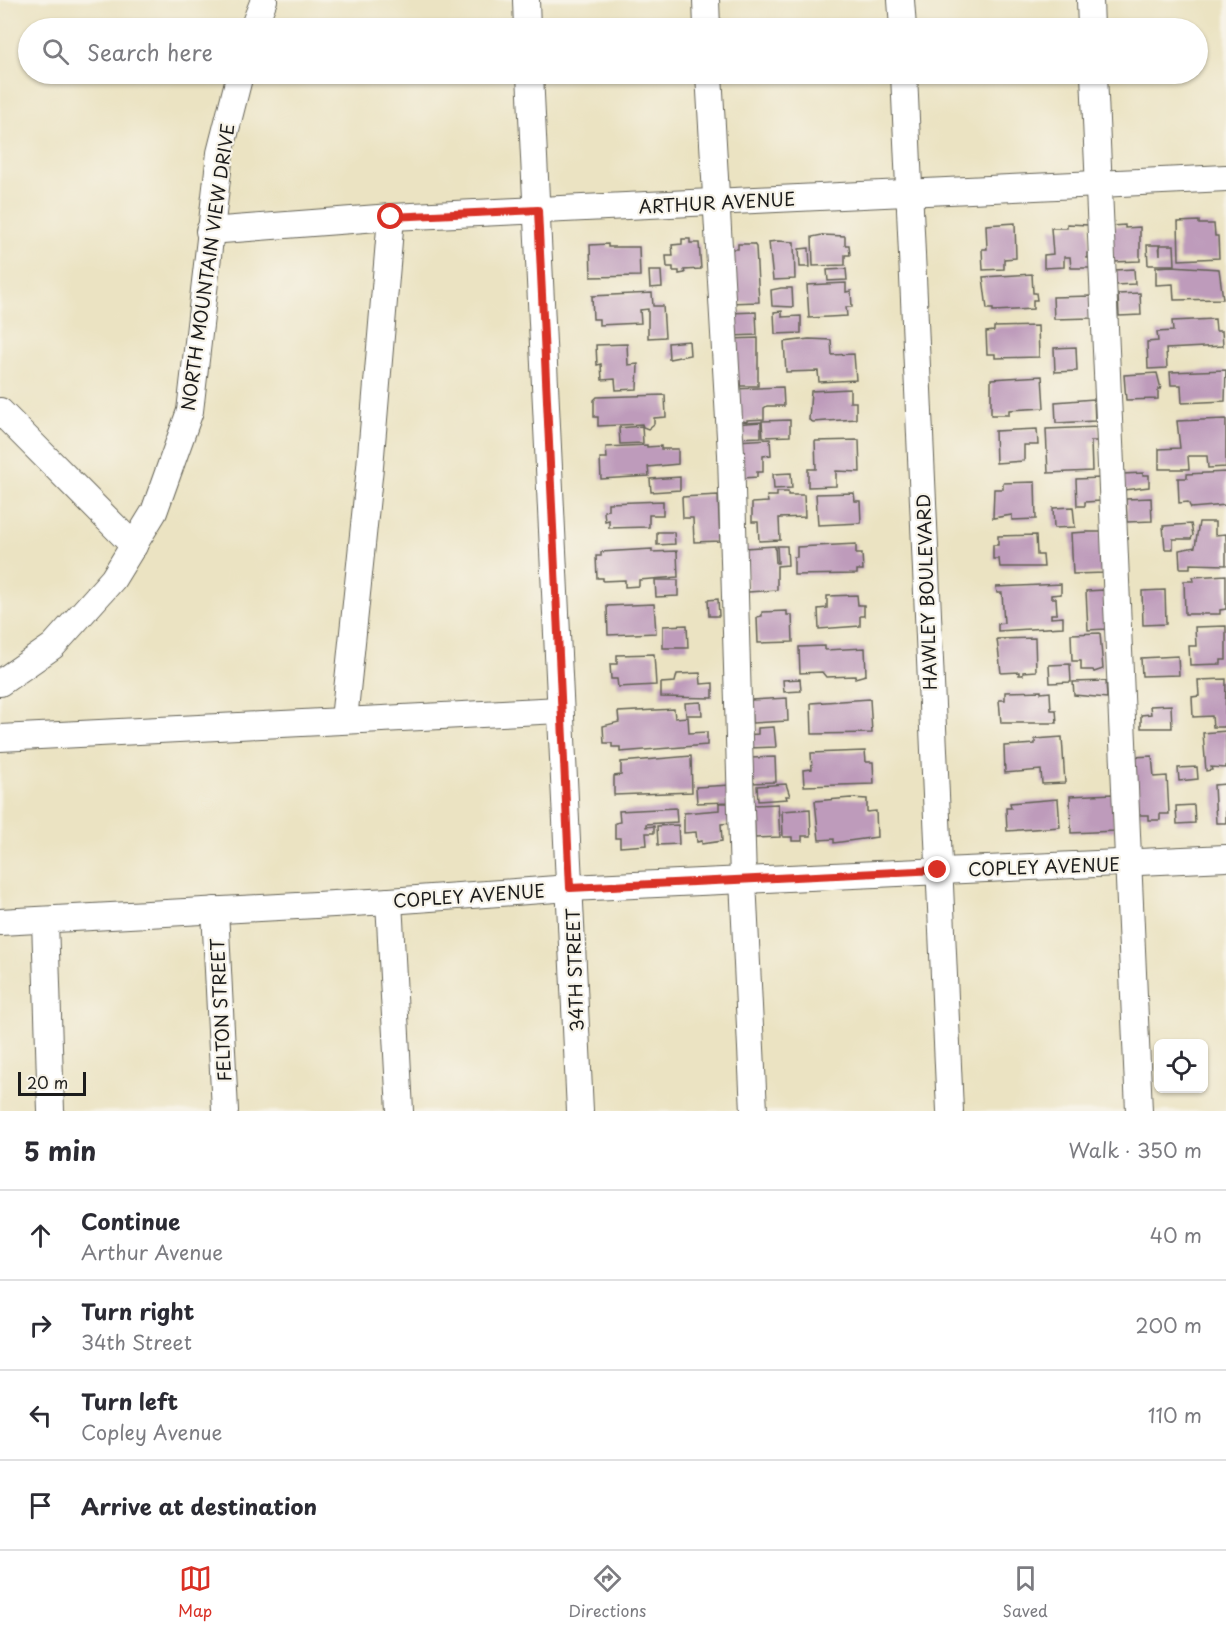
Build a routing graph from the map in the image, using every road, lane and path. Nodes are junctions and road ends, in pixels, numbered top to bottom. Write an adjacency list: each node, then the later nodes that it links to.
1 (264, 0): 6 (street)
2 (526, 0): 7 (street)
3 (706, 0): 8 (street)
4 (901, 0): 9 (street)
5 (1090, 0): 10 (street)
6 (257, 18)
7 (527, 18)
8 (707, 18)
9 (902, 18)
10 (1091, 18)
11 (237, 84): 22 (street, NORTH MOUNTAIN VIEW DRIVE)
12 (531, 84): 20 (street, 34TH STREET)
13 (709, 84): 19 (street)
14 (904, 84): 18 (street, HAWLEY BOULEVARD)
15 (1094, 84): 17 (street)
16 (1226, 178): 17 (street, ARTHUR AVENUE)
17 (1099, 184): 18 (street, ARTHUR AVENUE); 30 (street)
18 (909, 192): 19 (street, ARTHUR AVENUE); 31 (street, HAWLEY BOULEVARD)
19 (715, 202): 20 (street, ARTHUR AVENUE); 32 (street)
20 (538, 210): 21 (street, ARTHUR AVENUE); 26 (street, 34TH STREET)
21 (391, 217): 22 (street, ARTHUR AVENUE); 27 (street)
22 (209, 231): 24 (street, NORTH MOUNTAIN VIEW DRIVE)
23 (0, 411): 24 (street)
24 (134, 546): 25 (street, NORTH MOUNTAIN VIEW DRIVE)
25 (0, 683)
26 (560, 710): 27 (street); 33 (street, 34TH STREET)
27 (344, 720): 28 (street)
28 (0, 738)
29 (1226, 858): 30 (street, COPLEY AVENUE)
30 (1128, 863): 31 (street, COPLEY AVENUE); 44 (street)
31 (938, 870): 32 (street, COPLEY AVENUE); 43 (street, HAWLEY BOULEVARD)
32 (743, 880): 33 (street, COPLEY AVENUE); 42 (street)
33 (570, 888): 34 (street, COPLEY AVENUE); 41 (street, 34TH STREET)
34 (389, 901): 35 (street, COPLEY AVENUE); 40 (street)
35 (216, 910): 36 (street, COPLEY AVENUE); 39 (street, FELTON STREET)
36 (45, 920): 37 (street, COPLEY AVENUE); 38 (street)
37 (0, 922)
38 (51, 1111)
39 (225, 1111)
40 (400, 1111)
41 (580, 1111)
42 (754, 1111)
43 (950, 1111)
44 (1139, 1111)

